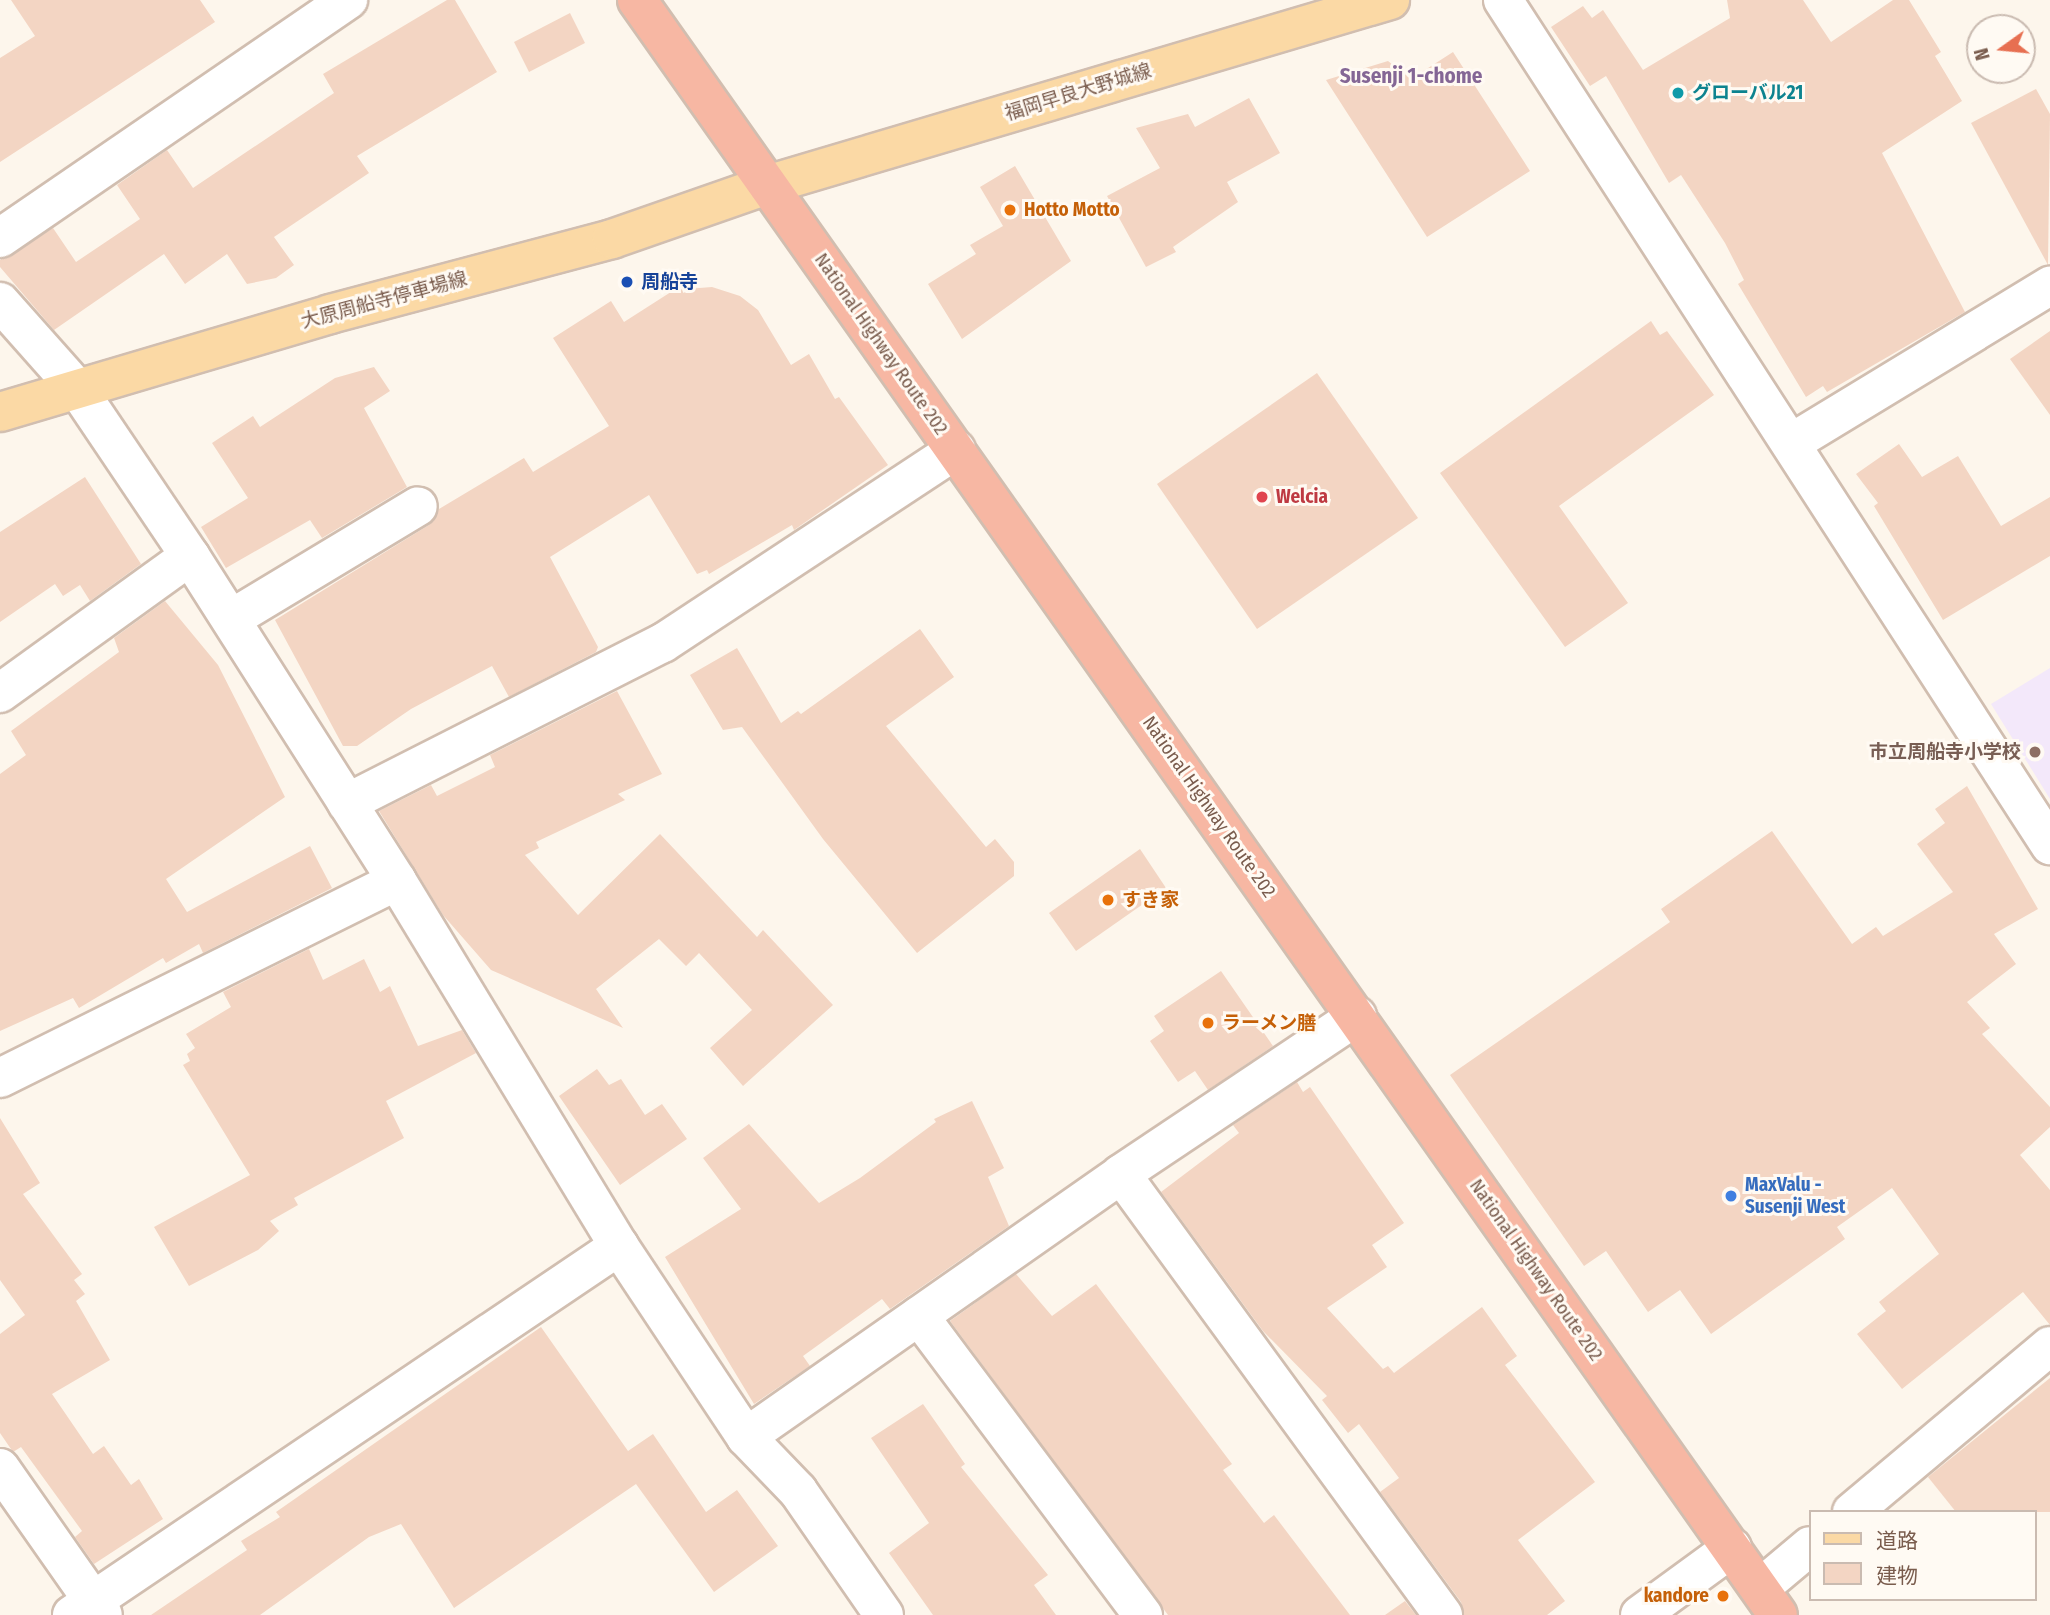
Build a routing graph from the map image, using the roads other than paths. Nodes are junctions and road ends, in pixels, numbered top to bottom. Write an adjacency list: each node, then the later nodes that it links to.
1 (348, 0): 6 (street)
2 (637, 0): 5 (highway, National Highway Route 202)
3 (1390, 0): 5 (main road, 福岡早良大野城線)
4 (1503, 0): 11 (street)
5 (767, 185): 9 (main road, 大原周船寺停車場線); 12 (highway, National Highway Route 202)
6 (0, 237)
7 (2050, 286): 11 (street)
8 (0, 302): 9 (street)
9 (78, 390): 10 (main road, 大原周船寺停車場線); 14 (street)
10 (0, 412)
11 (1793, 442): 18 (street)
12 (956, 450): 17 (street); 20 (highway, National Highway Route 202)
13 (418, 506): 15 (street)
14 (190, 556): 15 (street); 16 (street)
15 (230, 619): 17 (street)
16 (0, 693)
17 (347, 803): 19 (street)
18 (2050, 845)
19 (397, 881): 21 (street); 23 (street)
20 (1357, 1016): 22 (street); 29 (highway, National Highway Route 202)
21 (0, 1078)
22 (1121, 1174): 24 (street); 35 (street)
23 (619, 1246): 26 (street); 32 (street)
24 (919, 1316): 26 (street); 34 (street)
25 (2050, 1346): 28 (street)
26 (746, 1437): 33 (street)
27 (0, 1468): 32 (street)
28 (1854, 1510)
29 (1732, 1548): 31 (highway, National Highway Route 202); 36 (street)
30 (1808, 1549): 31 (street)
31 (1769, 1602)
32 (89, 1610)
33 (872, 1611)
34 (1143, 1615)
35 (1443, 1615)
36 (1640, 1615)

